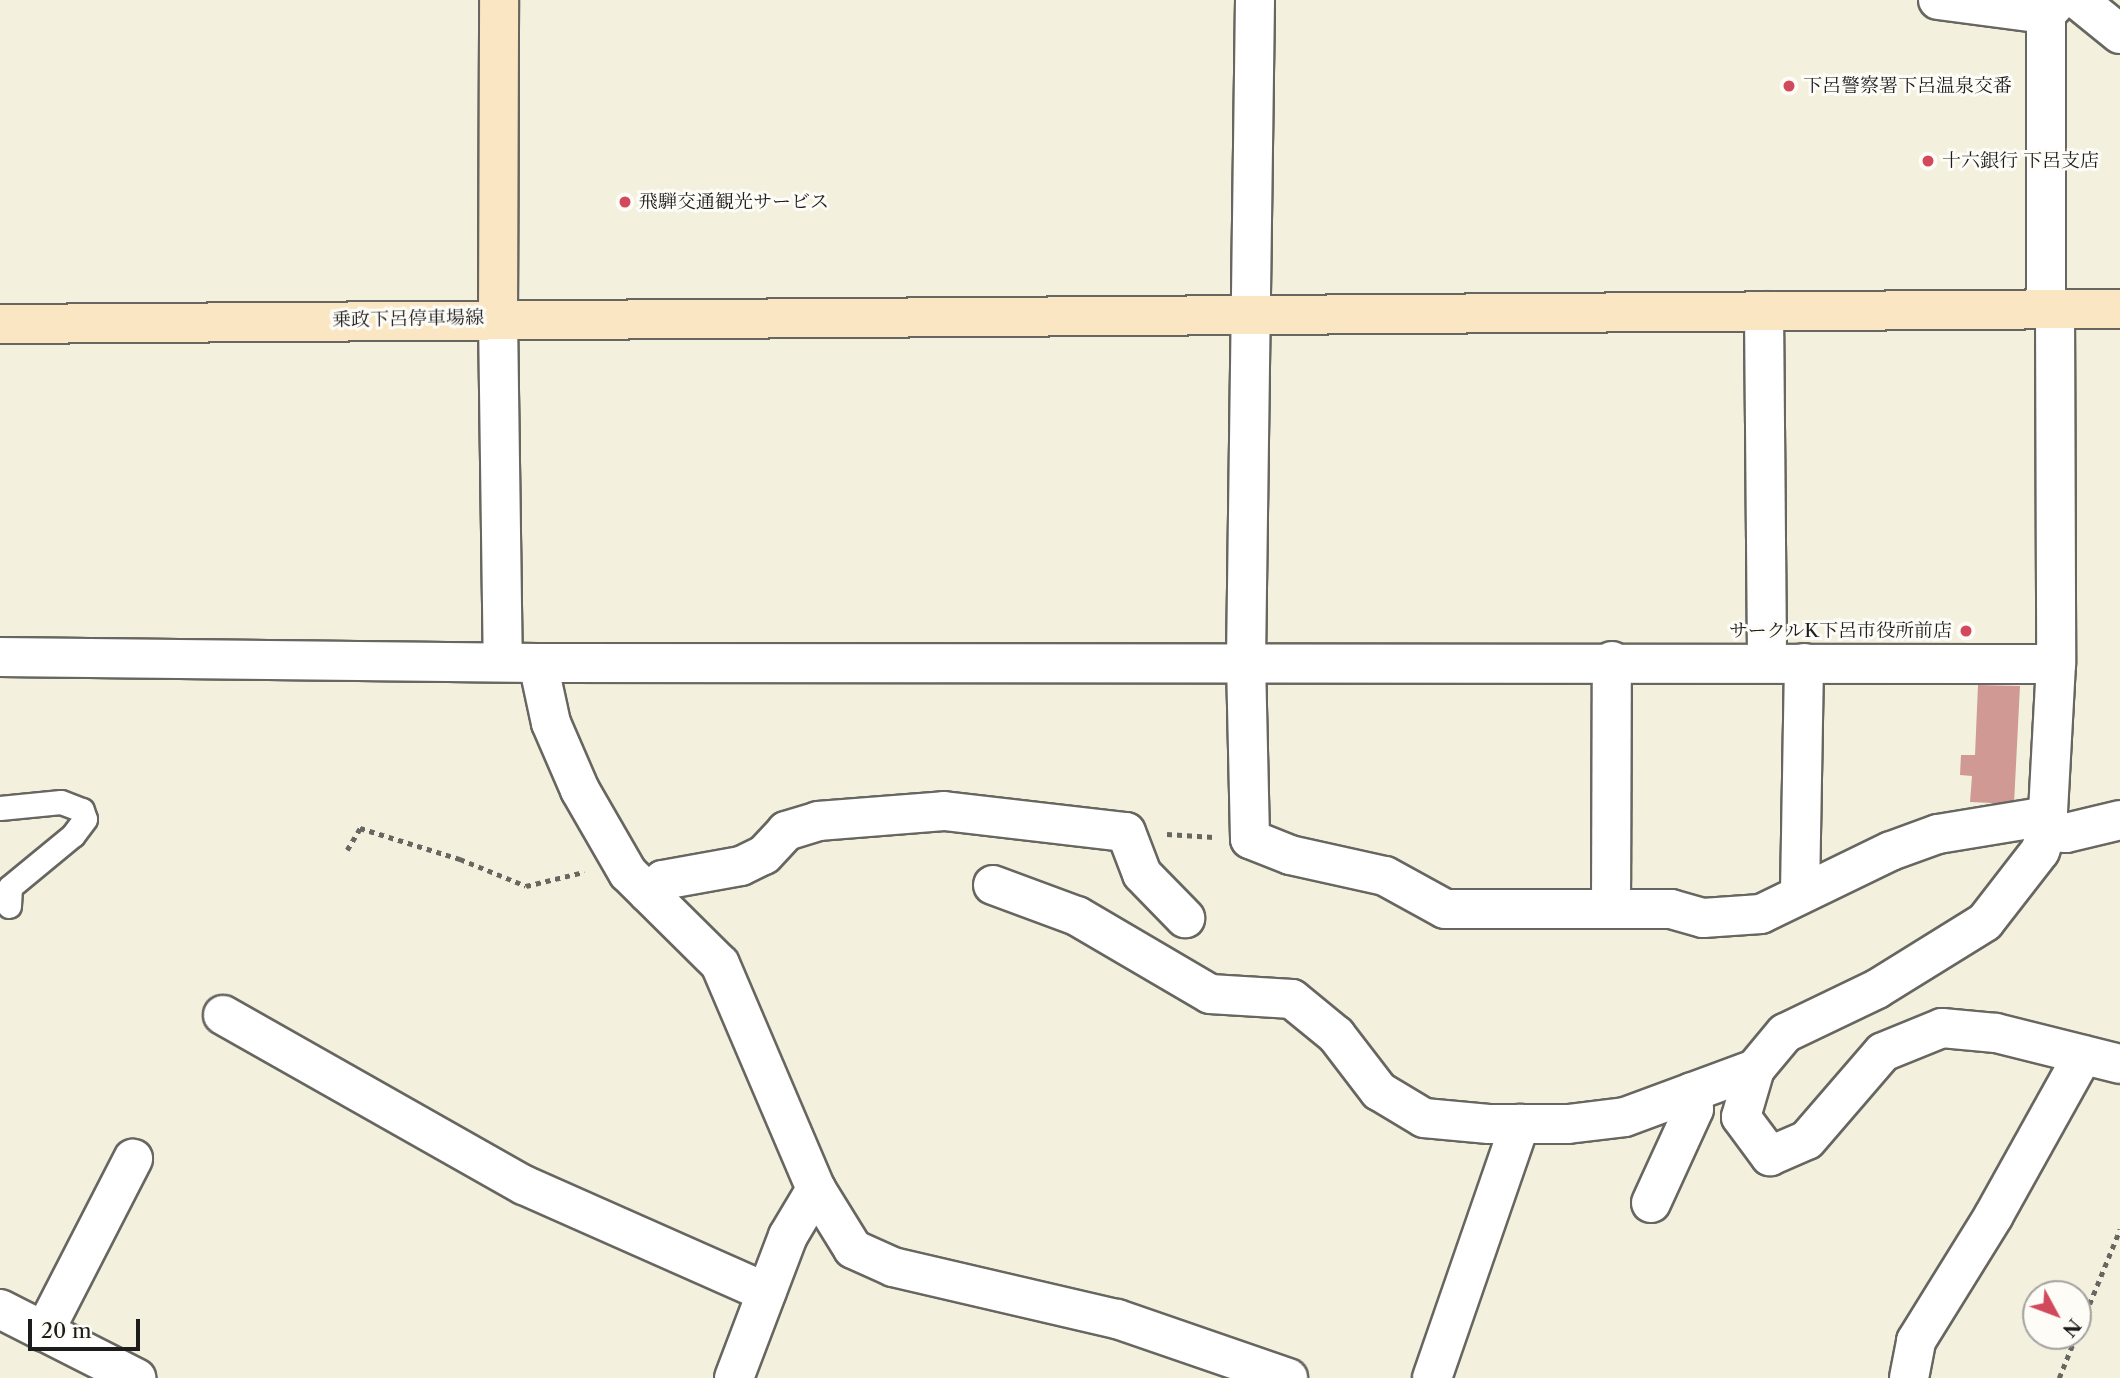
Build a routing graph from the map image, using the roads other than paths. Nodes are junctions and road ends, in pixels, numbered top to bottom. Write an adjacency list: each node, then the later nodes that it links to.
1 (499, 0): 10 (street, 乗政下呂停車場線)
2 (1255, 0): 9 (street)
3 (1938, 0): 4 (street)
4 (2061, 4): 5 (street); 6 (street)
5 (2120, 34)
6 (2051, 309): 7 (street); 8 (street); 17 (street)
7 (2120, 309)
8 (1764, 311): 9 (street); 16 (street)
9 (1252, 315): 10 (street); 14 (street)
10 (498, 318): 11 (street, 乗政下呂停車場線); 15 (street)
11 (0, 324)
12 (0, 657): 15 (street)
13 (1612, 661): 14 (street); 16 (street); 25 (street)
14 (1246, 662): 15 (street); 25 (street)
15 (520, 663): 22 (street)
16 (1786, 663): 17 (street); 23 (street)
17 (2056, 664): 20 (street)
18 (0, 808): 24 (lane)
19 (2120, 820): 20 (street)
20 (2048, 823): 23 (street); 30 (street)
21 (993, 886): 32 (street)
22 (648, 893): 26 (street); 34 (street)
23 (1800, 893): 25 (street)
24 (9, 906)
25 (1611, 909)
26 (1185, 918)
27 (223, 1015): 36 (street)
28 (2083, 1055): 29 (street); 30 (street); 43 (street)
29 (2120, 1064)
30 (1755, 1069): 31 (street)
31 (1692, 1092): 32 (street); 35 (street)
32 (1520, 1124): 42 (street)
33 (133, 1159): 38 (street)
34 (816, 1189): 36 (street); 41 (street)
35 (1651, 1203)
36 (766, 1292): 40 (street)
37 (0, 1309): 38 (street)
38 (44, 1332): 39 (street)
39 (136, 1378)
40 (734, 1378)
41 (1288, 1378)
42 (1432, 1378)
43 (1909, 1378)

